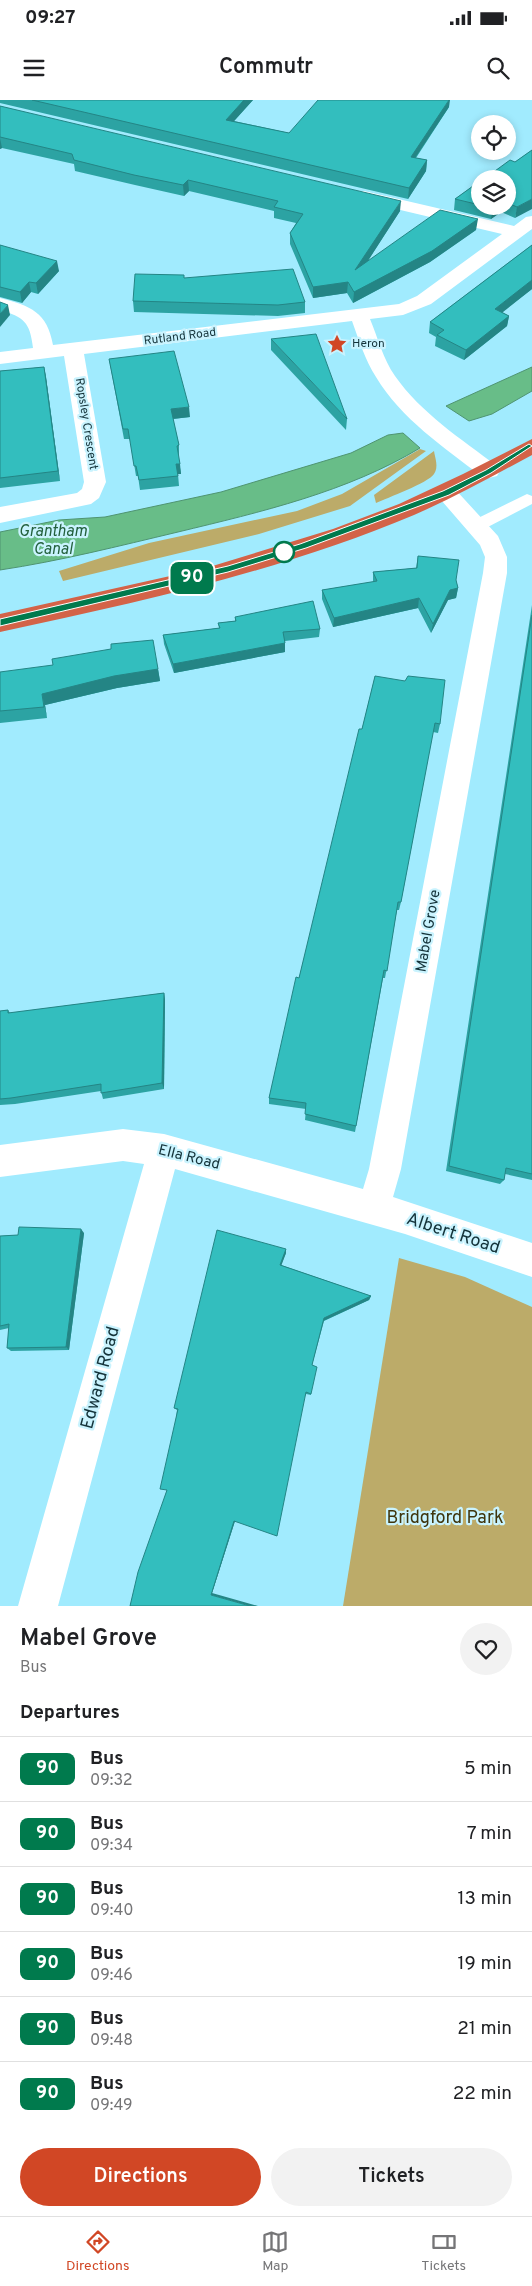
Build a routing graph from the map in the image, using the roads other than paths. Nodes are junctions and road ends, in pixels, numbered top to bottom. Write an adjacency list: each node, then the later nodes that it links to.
1 (346, 192): 3 (street)
2 (532, 220): 3 (street, Rutland Road)
3 (516, 232): 5 (street, Rutland Road)
4 (0, 304): 7 (street)
5 (360, 315): 6 (street, Rutland Road); 10 (street)
6 (73, 350): 7 (street, Rutland Road); 13 (street, Ropsley Crescent)
7 (44, 353): 8 (street, Rutland Road)
8 (0, 358)
9 (532, 446): 10 (highway)
10 (489, 471): 11 (highway)
11 (446, 493): 14 (street, Mabel Grove); 15 (highway)
12 (527, 500): 14 (lane)
13 (0, 515)
14 (476, 526): 18 (street, Mabel Grove)
15 (0, 622)
16 (164, 1150): 17 (street, Ella Road); 18 (street, Ella Road); 20 (street, Edward Road)
17 (0, 1161)
18 (374, 1208): 19 (street, Albert Road)
19 (532, 1260)
20 (38, 1606)

